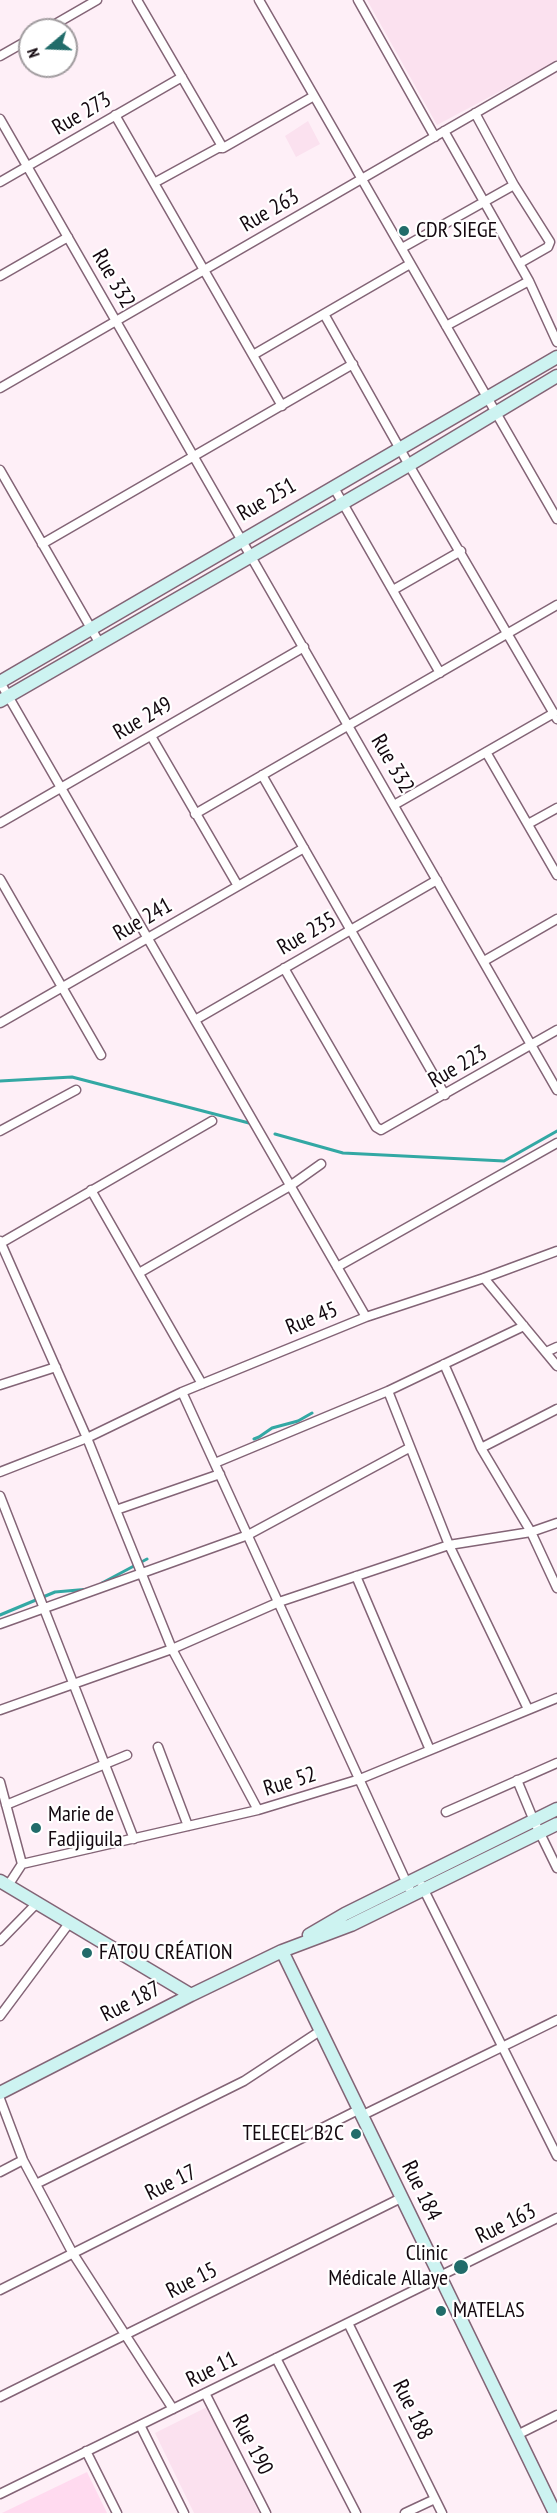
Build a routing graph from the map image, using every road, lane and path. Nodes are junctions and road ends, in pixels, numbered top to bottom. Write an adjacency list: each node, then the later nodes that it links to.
1 (97, 0): 5 (street)
2 (137, 0): 9 (street)
3 (259, 0): 10 (street)
4 (358, 0): 15 (street)
5 (66, 18)
6 (18, 46): 7 (street)
7 (0, 56)
8 (557, 66): 11 (street, Rue 263)
9 (182, 77): 12 (street, Rue 273); 16 (street)
10 (314, 96): 16 (street); 18 (street)
11 (475, 113): 14 (street, Rue 263); 21 (street)
12 (115, 115): 17 (street, Rue 273); 20 (street)
13 (0, 119): 17 (street, Rue 332)
14 (444, 131): 15 (street, Rue 263); 22 (street)
15 (435, 137): 18 (street, Rue 263)
16 (223, 148): 20 (street)
17 (27, 166): 19 (street, Rue 273); 23 (street, Rue 332)
18 (362, 179): 24 (street); 27 (street, Rue 263)
19 (0, 182)
20 (154, 183): 27 (street)
21 (514, 185): 22 (street); 25 (street)
22 (484, 202): 24 (street); 25 (street)
23 (68, 237): 28 (street); 31 (street, Rue 332)
24 (402, 248): 26 (street)
25 (520, 263): 29 (street)
26 (410, 264): 30 (street); 32 (street)
27 (204, 270): 31 (street, Rue 263); 34 (street)
28 (0, 276)
29 (529, 280): 32 (street); 33 (street)
30 (324, 314): 34 (street); 36 (street)
31 (116, 321): 38 (street, Rue 263); 43 (street, Rue 332)
32 (446, 326): 39 (street)
33 (557, 342)
34 (253, 355): 40 (street)
35 (557, 357): 39 (street, Rue 251)
36 (353, 364): 40 (street); 42 (street)
37 (557, 376): 41 (street, Rue 251)
38 (0, 388)
39 (486, 398): 41 (street); 42 (street, Rue 251)
40 (282, 406): 43 (street)
41 (495, 413): 44 (street, Rue 251); 48 (street)
42 (399, 448): 44 (street); 46 (street, Rue 251)
43 (194, 456): 49 (street, Rue 332); 50 (street)
44 (409, 465): 47 (street, Rue 251); 51 (street)
45 (0, 470): 50 (street)
46 (333, 486): 47 (street); 49 (street, Rue 251)
47 (342, 502): 52 (street, Rue 251); 53 (street)
48 (557, 519)
49 (242, 539): 52 (street, Rue 332); 55 (street, Rue 251)
50 (42, 544): 55 (street)
51 (461, 551): 53 (street); 56 (street)
52 (251, 555): 57 (street, Rue 251); 58 (street, Rue 332)
53 (393, 590): 59 (street)
54 (557, 605): 56 (street)
55 (91, 628): 57 (street); 60 (street, Rue 251)
56 (508, 633): 59 (street); 62 (street)
57 (100, 644): 61 (street, Rue 251)
58 (304, 647): 63 (street, Rue 332); 64 (street, Rue 249)
59 (440, 673): 63 (street)
60 (0, 682): 61 (street)
61 (4, 698): 67 (street)
62 (555, 716): 65 (street)
63 (349, 725): 66 (street); 68 (street, Rue 332)
64 (151, 736): 67 (street, Rue 249); 70 (street)
65 (486, 752): 68 (street); 72 (street)
66 (262, 775): 70 (street); 73 (street)
67 (61, 787): 71 (street, Rue 249); 80 (street)
68 (394, 805): 76 (street, Rue 332)
69 (557, 808): 72 (street)
70 (195, 814): 77 (street)
71 (0, 823)
72 (528, 824): 74 (street)
73 (304, 848): 77 (street, Rue 241); 79 (street)
74 (557, 875)
75 (0, 879): 83 (street)
76 (438, 880): 79 (street, Rue 235); 81 (street, Rue 332)
77 (238, 886): 80 (street, Rue 241)
78 (557, 919): 81 (street)
79 (351, 930): 82 (street, Rue 235); 91 (street)
80 (148, 938): 83 (street, Rue 241); 84 (street)
81 (484, 961): 87 (street, Rue 332)
82 (284, 968): 84 (street, Rue 235); 91 (street, Rue 223)
83 (62, 987): 85 (street, Rue 241); 88 (street)
84 (195, 1020): 96 (street)
85 (0, 1023)
86 (557, 1030): 87 (street, Rue 223)
87 (532, 1044): 90 (street, Rue 332); 91 (street, Rue 223)
88 (101, 1055)
89 (76, 1090): 93 (street)
90 (557, 1090)
91 (445, 1095)
92 (212, 1121): 97 (street)
93 (0, 1131)
94 (557, 1143): 100 (street)
95 (321, 1164): 96 (street)
96 (290, 1186): 100 (street); 101 (street)
97 (91, 1191): 98 (street); 101 (street)
98 (0, 1242): 109 (street)
99 (557, 1251): 102 (street, Rue 45)
100 (337, 1267): 103 (street)
101 (139, 1273): 110 (street)
102 (484, 1278): 103 (street, Rue 45); 104 (street)
103 (366, 1317): 110 (street, Rue 45)
104 (524, 1326): 106 (street); 107 (street)
105 (557, 1347): 106 (street)
106 (546, 1352): 108 (street)
107 (444, 1364): 112 (street); 117 (street)
108 (557, 1366)
109 (56, 1367): 111 (street); 115 (street)
110 (202, 1384): 113 (street, Rue 45)
111 (0, 1385)
112 (388, 1391): 116 (street); 118 (street)
113 (182, 1392): 115 (street, Rue 45); 118 (street)
114 (557, 1409): 117 (street)
115 (87, 1438): 119 (street, Rue 45); 122 (street)
116 (409, 1448): 125 (street); 126 (street)
117 (481, 1448): 124 (street)
118 (215, 1463): 120 (street)
119 (0, 1472)
120 (220, 1474): 122 (street); 125 (street)
121 (0, 1496): 131 (street)
122 (116, 1510): 127 (street)
123 (557, 1522): 124 (street)
124 (531, 1532): 126 (street); 129 (street)
125 (248, 1535): 127 (street); 130 (street)
126 (449, 1545): 128 (street); 136 (street)
127 (142, 1574): 131 (street); 133 (street)
128 (356, 1576): 130 (street); 139 (street)
129 (557, 1588)
130 (279, 1602): 133 (street); 143 (street)
131 (44, 1607): 132 (street); 134 (street)
132 (0, 1624)
133 (172, 1649): 134 (street); 148 (street)
134 (74, 1684): 137 (street); 141 (street)
135 (557, 1698): 136 (street, Rue 52)
136 (528, 1709): 139 (street, Rue 52)
137 (0, 1710)
138 (158, 1747): 152 (street)
139 (430, 1750): 143 (street, Rue 52)
140 (127, 1755): 141 (street)
141 (105, 1763): 146 (street); 154 (street)
142 (557, 1763): 144 (street)
143 (360, 1779): 148 (street, Rue 52); 159 (street)
144 (517, 1780): 149 (street); 150 (street)
145 (0, 1782): 146 (street)
146 (6, 1805): 155 (street)
147 (557, 1809): 150 (street, Rue 187)
148 (258, 1810): 152 (street, Rue 52)
149 (446, 1812)
150 (534, 1821): 153 (street); 156 (street, Rue 187)
151 (557, 1824): 153 (street, Rue 187)
152 (188, 1826): 154 (street, Rue 52)
153 (539, 1833): 156 (street, Rue 187); 157 (street)
154 (134, 1839): 155 (street, Rue 52)
155 (22, 1864): 158 (street)
156 (452, 1868): 159 (street, Rue 187)
157 (557, 1868)
158 (4, 1883): 160 (street)
159 (416, 1886): 163 (street, Rue 187); 168 (street)
160 (38, 1902): 161 (street); 162 (street)
161 (70, 1922): 164 (street); 165 (street)
162 (0, 1941)
163 (282, 1951): 164 (street, Rue 187); 167 (street, Rue 184)
164 (191, 1995): 169 (street, Rue 187)
165 (0, 2016)
166 (557, 2020): 168 (street, Rue 17)
167 (320, 2031): 171 (street, Rue 184); 175 (street)
168 (502, 2047): 171 (street, Rue 17); 172 (street)
169 (0, 2093)
170 (0, 2099): 173 (street)
171 (360, 2113): 176 (street, Rue 184); 178 (street, Rue 17)
172 (557, 2156)
173 (23, 2160): 174 (street); 175 (street)
174 (0, 2172)
175 (36, 2184): 178 (street)
176 (400, 2198): 179 (street, Rue 184); 182 (street, Rue 15)
177 (557, 2218): 179 (street, Rue 163)
178 (72, 2252): 180 (street, Rue 17); 182 (street)
179 (439, 2278): 181 (street, Rue 11); 189 (street, Rue 184)
180 (0, 2290)
181 (348, 2323): 183 (street, Rue 11); 192 (street, Rue 188)
182 (125, 2335): 185 (street, Rue 15); 186 (street)
183 (276, 2358): 184 (street, Rue 11); 197 (street)
184 (205, 2393): 186 (street, Rue 11); 196 (street, Rue 190)
185 (0, 2397)
186 (172, 2409): 188 (street, Rue 11)
187 (557, 2415): 189 (street)
188 (140, 2425): 190 (street, Rue 11); 195 (street)
189 (517, 2435): 193 (street, Rue 184)
190 (86, 2451): 191 (street, Rue 11); 194 (street)
191 (0, 2494)
192 (435, 2499): 198 (street); 199 (street, Rue 188)
193 (550, 2511)
194 (117, 2513)
195 (184, 2513)
196 (266, 2513)
197 (356, 2513)
198 (405, 2513)
199 (442, 2513)

